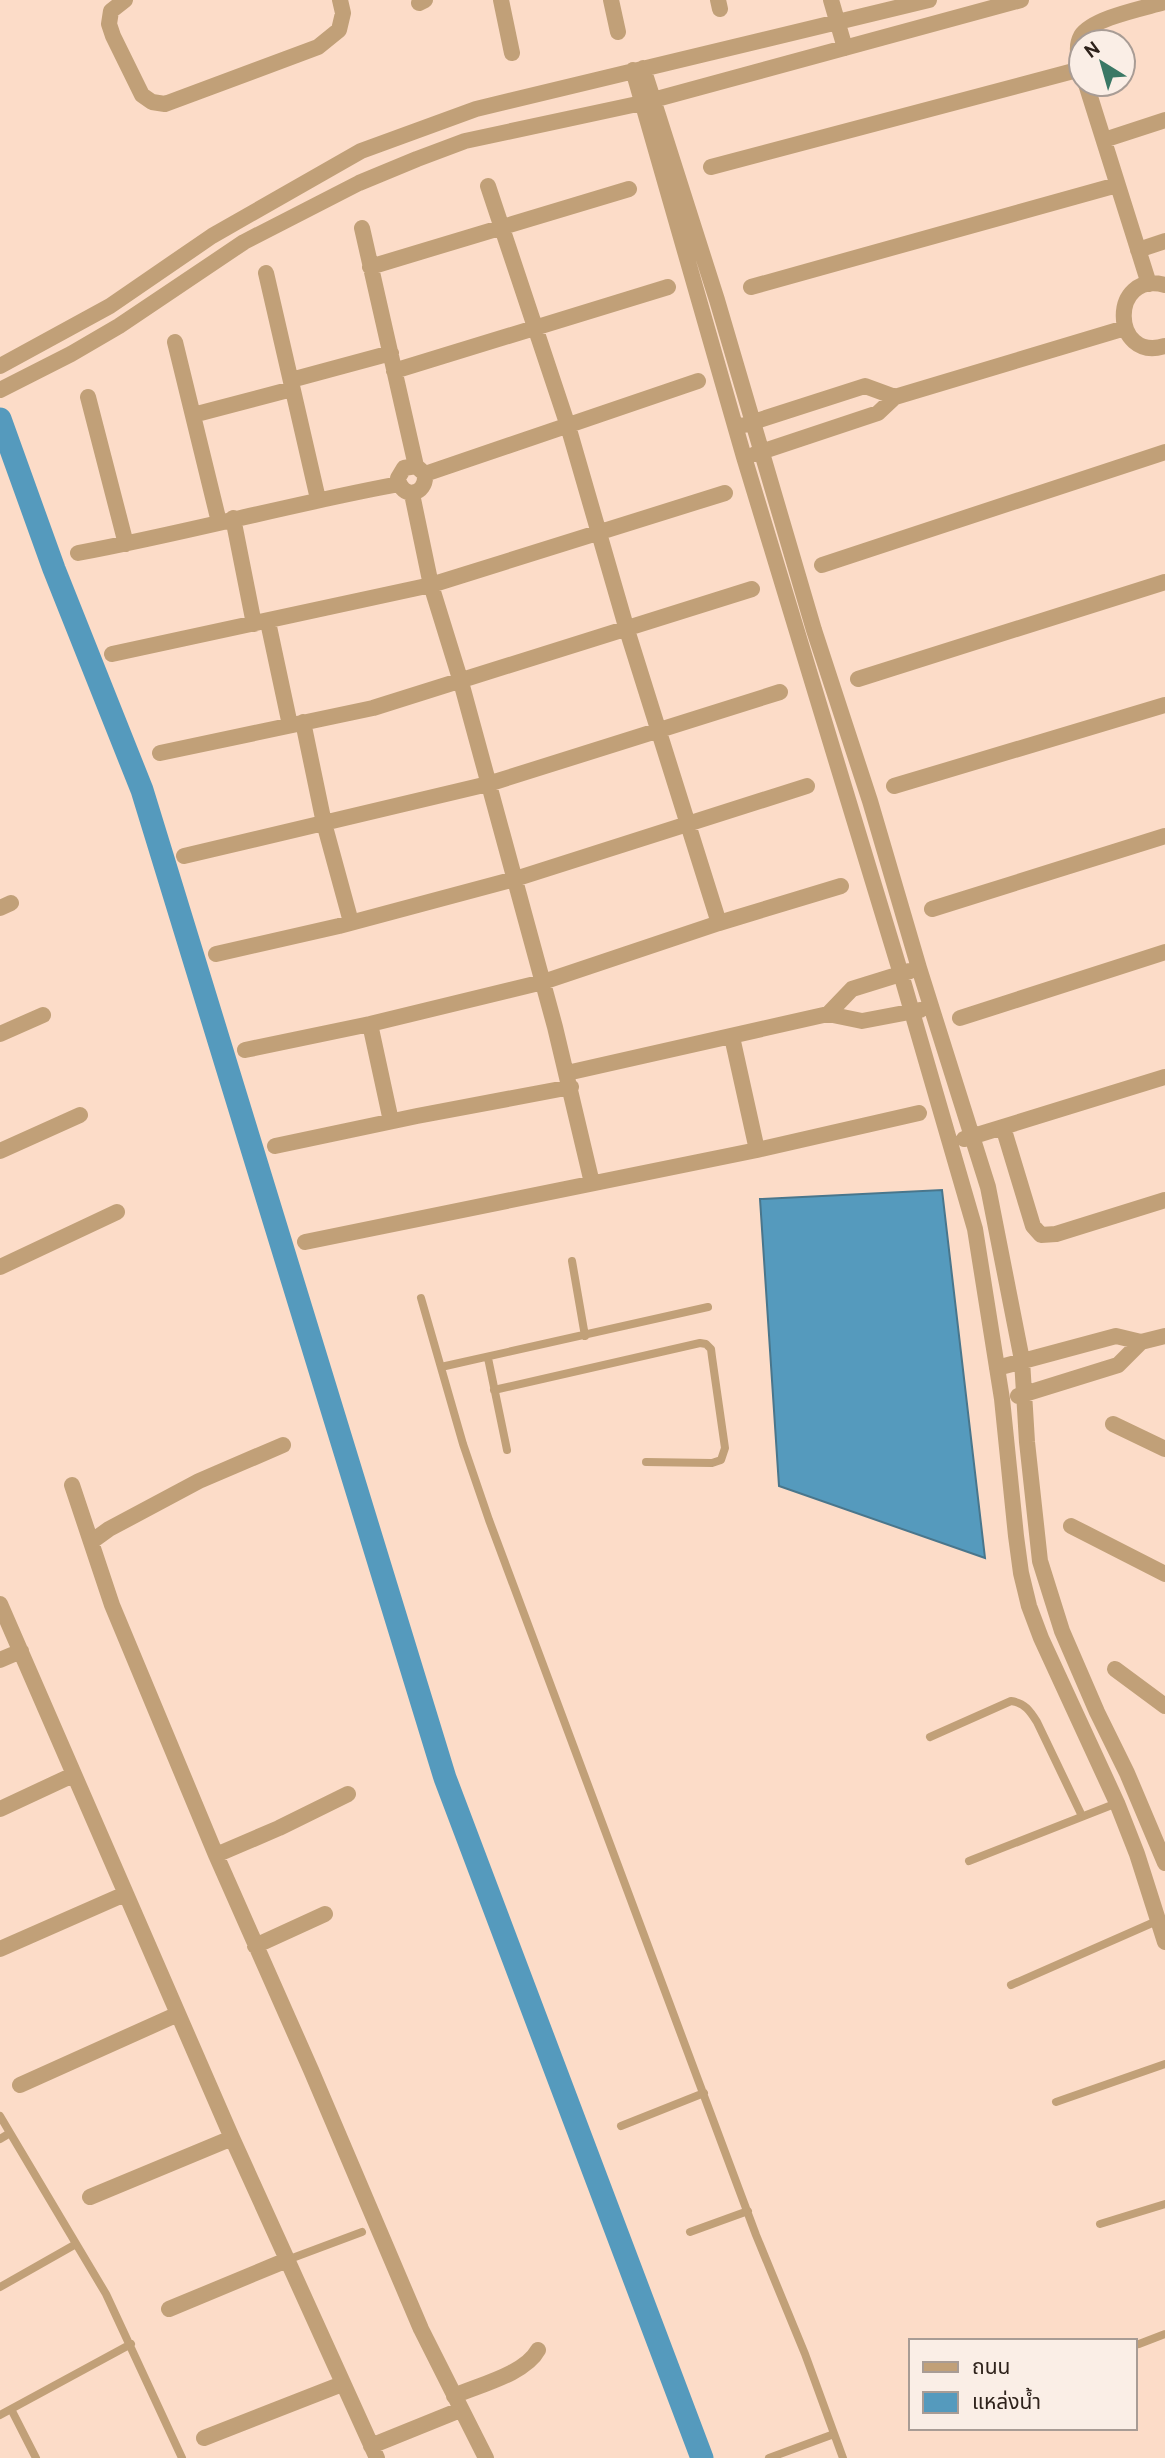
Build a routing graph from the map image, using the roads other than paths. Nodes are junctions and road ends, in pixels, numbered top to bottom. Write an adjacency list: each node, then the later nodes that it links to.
1 (125, 0): 2 (street)
2 (340, 0)
3 (501, 0): 13 (street)
4 (611, 0): 11 (street)
5 (831, 0): 9 (street)
6 (929, 0): 9 (street)
7 (1021, 0): 12 (street)
8 (1165, 2): 10 (street)
9 (838, 22): 12 (street); 14 (street)
10 (1089, 28)
11 (618, 32)
12 (845, 48): 17 (street)
13 (512, 53)
14 (638, 69): 17 (street); 20 (street)
15 (1067, 73): 21 (street)
16 (1091, 98): 19 (street)
17 (648, 101): 22 (street); 48 (street); 50 (street)
18 (1165, 120): 19 (street)
19 (1104, 139): 24 (street)
20 (361, 151): 22 (street); 40 (street)
21 (711, 167)
22 (372, 178): 44 (street)
23 (488, 186): 26 (street)
24 (1117, 186): 29 (street); 34 (street)
25 (629, 189): 26 (street)
26 (502, 227): 30 (street); 35 (street)
27 (362, 228): 30 (street)
28 (1165, 241): 29 (street)
29 (1138, 250): 32 (street)
30 (370, 267): 39 (street)
31 (266, 273): 43 (street)
32 (1157, 284): 36 (street)
33 (668, 287): 35 (street)
34 (751, 287)
35 (536, 327): 41 (street); 49 (street)
36 (1125, 328): 38 (street); 46 (street)
37 (175, 342): 47 (street)
38 (1164, 352)
39 (390, 354): 41 (street); 43 (street)
40 (2, 365)
41 (394, 371): 54 (street)
42 (698, 381): 49 (street)
43 (292, 385): 47 (street); 57 (street)
44 (0, 390)
45 (88, 397): 60 (street)
46 (895, 397): 48 (street); 51 (street)
47 (193, 415): 58 (street)
48 (753, 422): 50 (street); 51 (street)
49 (568, 426): 54 (street); 59 (street)
50 (737, 428): 53 (street)
51 (762, 452): 53 (street); 79 (street)
52 (1165, 452): 62 (street)
53 (744, 457): 80 (street)
54 (421, 470): 55 (street); 55 (street)
55 (405, 489): 57 (street); 64 (street)
56 (725, 493): 59 (street)
57 (318, 499): 58 (street)
58 (226, 520): 60 (street); 66 (street)
59 (599, 532): 64 (street); 67 (street)
60 (126, 544): 61 (street)
61 (78, 553)
62 (821, 565)
63 (1165, 582): 69 (street)
64 (431, 585): 66 (street); 70 (street)
65 (752, 589): 67 (street)
66 (261, 623): 68 (street); 73 (street)
67 (627, 630): 70 (street); 74 (street)
68 (112, 654)
69 (858, 680)
70 (461, 682): 73 (street); 76 (street)
71 (780, 692): 74 (street)
72 (1165, 705): 78 (street)
73 (296, 724): 75 (street); 81 (street)
74 (659, 730): 76 (street); 82 (street)
75 (160, 753)
76 (488, 784): 81 (street); 85 (street)
77 (807, 786): 82 (street)
78 (894, 786)
79 (870, 801): 80 (street); 92 (street)
80 (850, 807): 93 (street)
81 (324, 823): 84 (street); 88 (street)
82 (688, 823): 85 (street); 89 (street)
83 (1165, 836): 87 (street)
84 (184, 856)
85 (515, 879): 88 (street); 94 (street)
86 (841, 886): 89 (street)
87 (932, 909)
88 (351, 922): 91 (street)
89 (719, 923): 94 (street)
90 (1165, 952): 99 (street)
91 (215, 954)
92 (919, 968): 93 (street); 95 (street)
93 (901, 974): 96 (street); 97 (street)
94 (543, 982): 100 (street); 105 (street)
95 (933, 1007): 96 (street); 110 (street)
96 (912, 1012): 97 (street); 111 (street)
97 (828, 1014): 102 (street)
98 (43, 1015): 101 (street)
99 (960, 1018)
100 (370, 1024): 103 (street); 108 (street)
101 (0, 1034)
102 (732, 1037): 105 (street); 113 (street)
103 (245, 1051)
104 (1165, 1077): 109 (street)
105 (569, 1080): 108 (street); 115 (street)
106 (919, 1113): 113 (street)
107 (80, 1115): 114 (street)
108 (391, 1121): 112 (street)
109 (1003, 1126): 110 (street); 116 (street)
110 (973, 1136): 111 (street); 127 (street)
111 (951, 1142): 129 (street)
112 (275, 1146)
113 (757, 1150): 115 (street)
114 (0, 1151)
115 (592, 1183): 118 (street)
116 (1165, 1200)
117 (117, 1212): 120 (street)
118 (305, 1242)
119 (572, 1261): 123 (lane)
120 (1, 1265)
121 (421, 1298): 128 (lane)
122 (708, 1307): 123 (lane)
123 (585, 1336): 126 (lane)
124 (1165, 1336): 125 (street)
125 (1141, 1342): 127 (street); 131 (street)
126 (488, 1358): 128 (lane); 130 (lane)
127 (1022, 1360): 129 (street); 131 (street)
128 (441, 1367): 166 (lane)
129 (997, 1368): 132 (street)
130 (494, 1390): 136 (lane); 137 (lane)
131 (1025, 1394): 132 (street); 155 (street)
132 (1002, 1399): 150 (street)
133 (1113, 1424): 135 (street)
134 (283, 1446): 140 (street)
135 (1165, 1448)
136 (507, 1450)
137 (646, 1462)
138 (72, 1485): 140 (street)
139 (1071, 1526): 141 (street)
140 (91, 1542): 153 (street)
141 (1165, 1574)
142 (0, 1604): 143 (street)
143 (21, 1651): 144 (street); 148 (street)
144 (0, 1660)
145 (1115, 1670): 146 (street)
146 (1165, 1706)
147 (930, 1737): 152 (lane)
148 (73, 1775): 151 (street); 156 (street)
149 (348, 1794): 153 (street)
150 (1117, 1803): 152 (lane); 158 (street)
151 (0, 1808)
152 (1082, 1816): 154 (lane)
153 (216, 1855): 160 (street)
154 (969, 1861)
155 (1165, 1863)
156 (125, 1894): 161 (street); 163 (street)
157 (325, 1914): 160 (street)
158 (1159, 1920): 159 (street); 162 (lane)
159 (1165, 1942)
160 (256, 1946): 188 (street)
161 (0, 1949)
162 (1011, 1985)
163 (178, 2014): 165 (street); 171 (street)
164 (1165, 2064): 167 (lane)
165 (20, 2085)
166 (704, 2093): 169 (lane); 175 (lane)
167 (1055, 2102)
168 (0, 2116): 170 (lane)
169 (621, 2126)
170 (10, 2133): 172 (lane); 179 (lane)
171 (232, 2138): 173 (street); 180 (street)
172 (0, 2139)
173 (90, 2197)
174 (1165, 2204): 176 (lane)
175 (748, 2211): 178 (lane); 191 (lane)
176 (1100, 2224)
177 (362, 2232): 180 (lane)
178 (690, 2232)
179 (76, 2244): 181 (lane); 184 (lane)
180 (287, 2260): 182 (street); 187 (street)
181 (0, 2287)
182 (169, 2309)
183 (1165, 2334): 185 (lane)
184 (131, 2344): 189 (lane); 195 (lane)
185 (1139, 2344)
186 (538, 2350): 188 (street)
187 (342, 2384): 192 (street); 193 (street)
188 (457, 2403): 193 (street); 196 (street)
189 (11, 2409): 190 (lane); 194 (lane)
190 (0, 2414)
191 (834, 2434): 197 (lane); 198 (lane)
192 (204, 2438)
193 (374, 2452)
194 (36, 2458)
195 (182, 2458)
196 (486, 2458)
197 (769, 2458)
198 (844, 2458)

